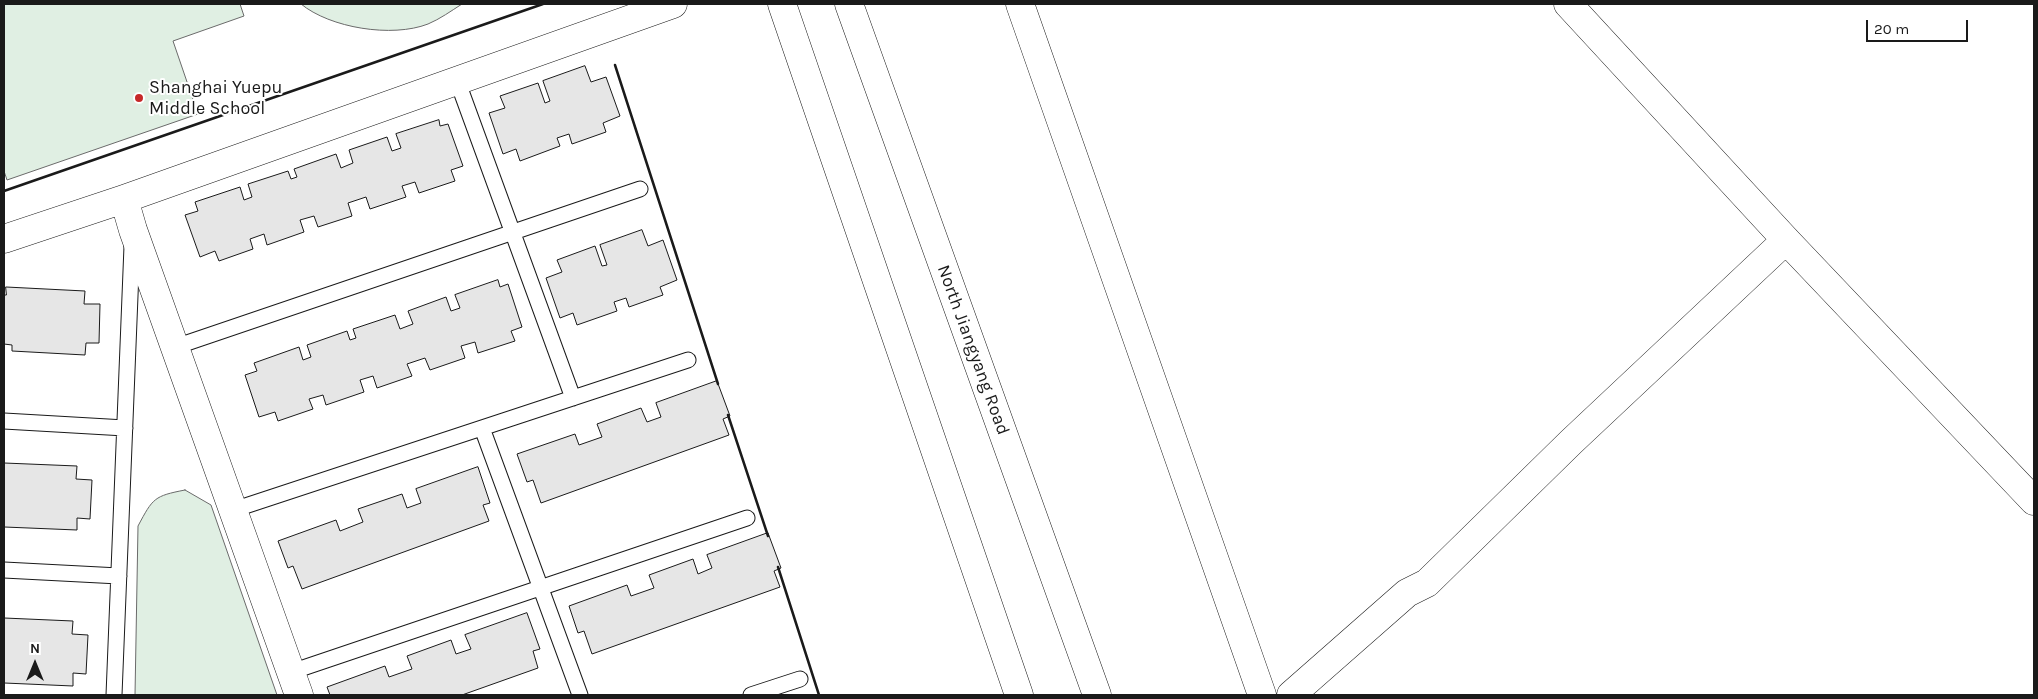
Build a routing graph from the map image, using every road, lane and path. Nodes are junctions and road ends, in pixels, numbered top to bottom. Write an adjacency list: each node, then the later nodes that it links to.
1 (673, 4): 6 (main road)
2 (782, 4): 30 (main road)
3 (849, 4): 31 (main road, North Jiangyang Road)
4 (1020, 4): 32 (main road)
5 (1568, 4): 12 (main road)
6 (457, 80): 8 (main road); 10 (lane)
7 (640, 189): 10 (lane)
8 (124, 199): 9 (main road); 11 (main road)
9 (133, 230): 13 (main road); 17 (lane)
10 (513, 233): 13 (lane); 15 (lane)
11 (4, 239)
12 (1786, 240): 19 (main road); 33 (main road)
13 (175, 348): 20 (main road)
14 (688, 360): 15 (lane)
15 (573, 398): 18 (lane)
16 (4, 421): 17 (lane)
17 (125, 428): 23 (lane)
18 (482, 428): 20 (lane); 24 (lane)
19 (2034, 500)
20 (233, 510): 26 (main road)
21 (747, 518): 24 (lane)
22 (4, 570): 23 (lane)
23 (119, 576): 27 (lane)
24 (541, 588): 26 (lane); 28 (lane)
25 (800, 679): 29 (lane)
26 (295, 684)
27 (114, 695)
28 (580, 695)
29 (751, 695)
30 (1019, 695)
31 (1097, 695)
32 (1262, 695)
33 (1291, 695)

